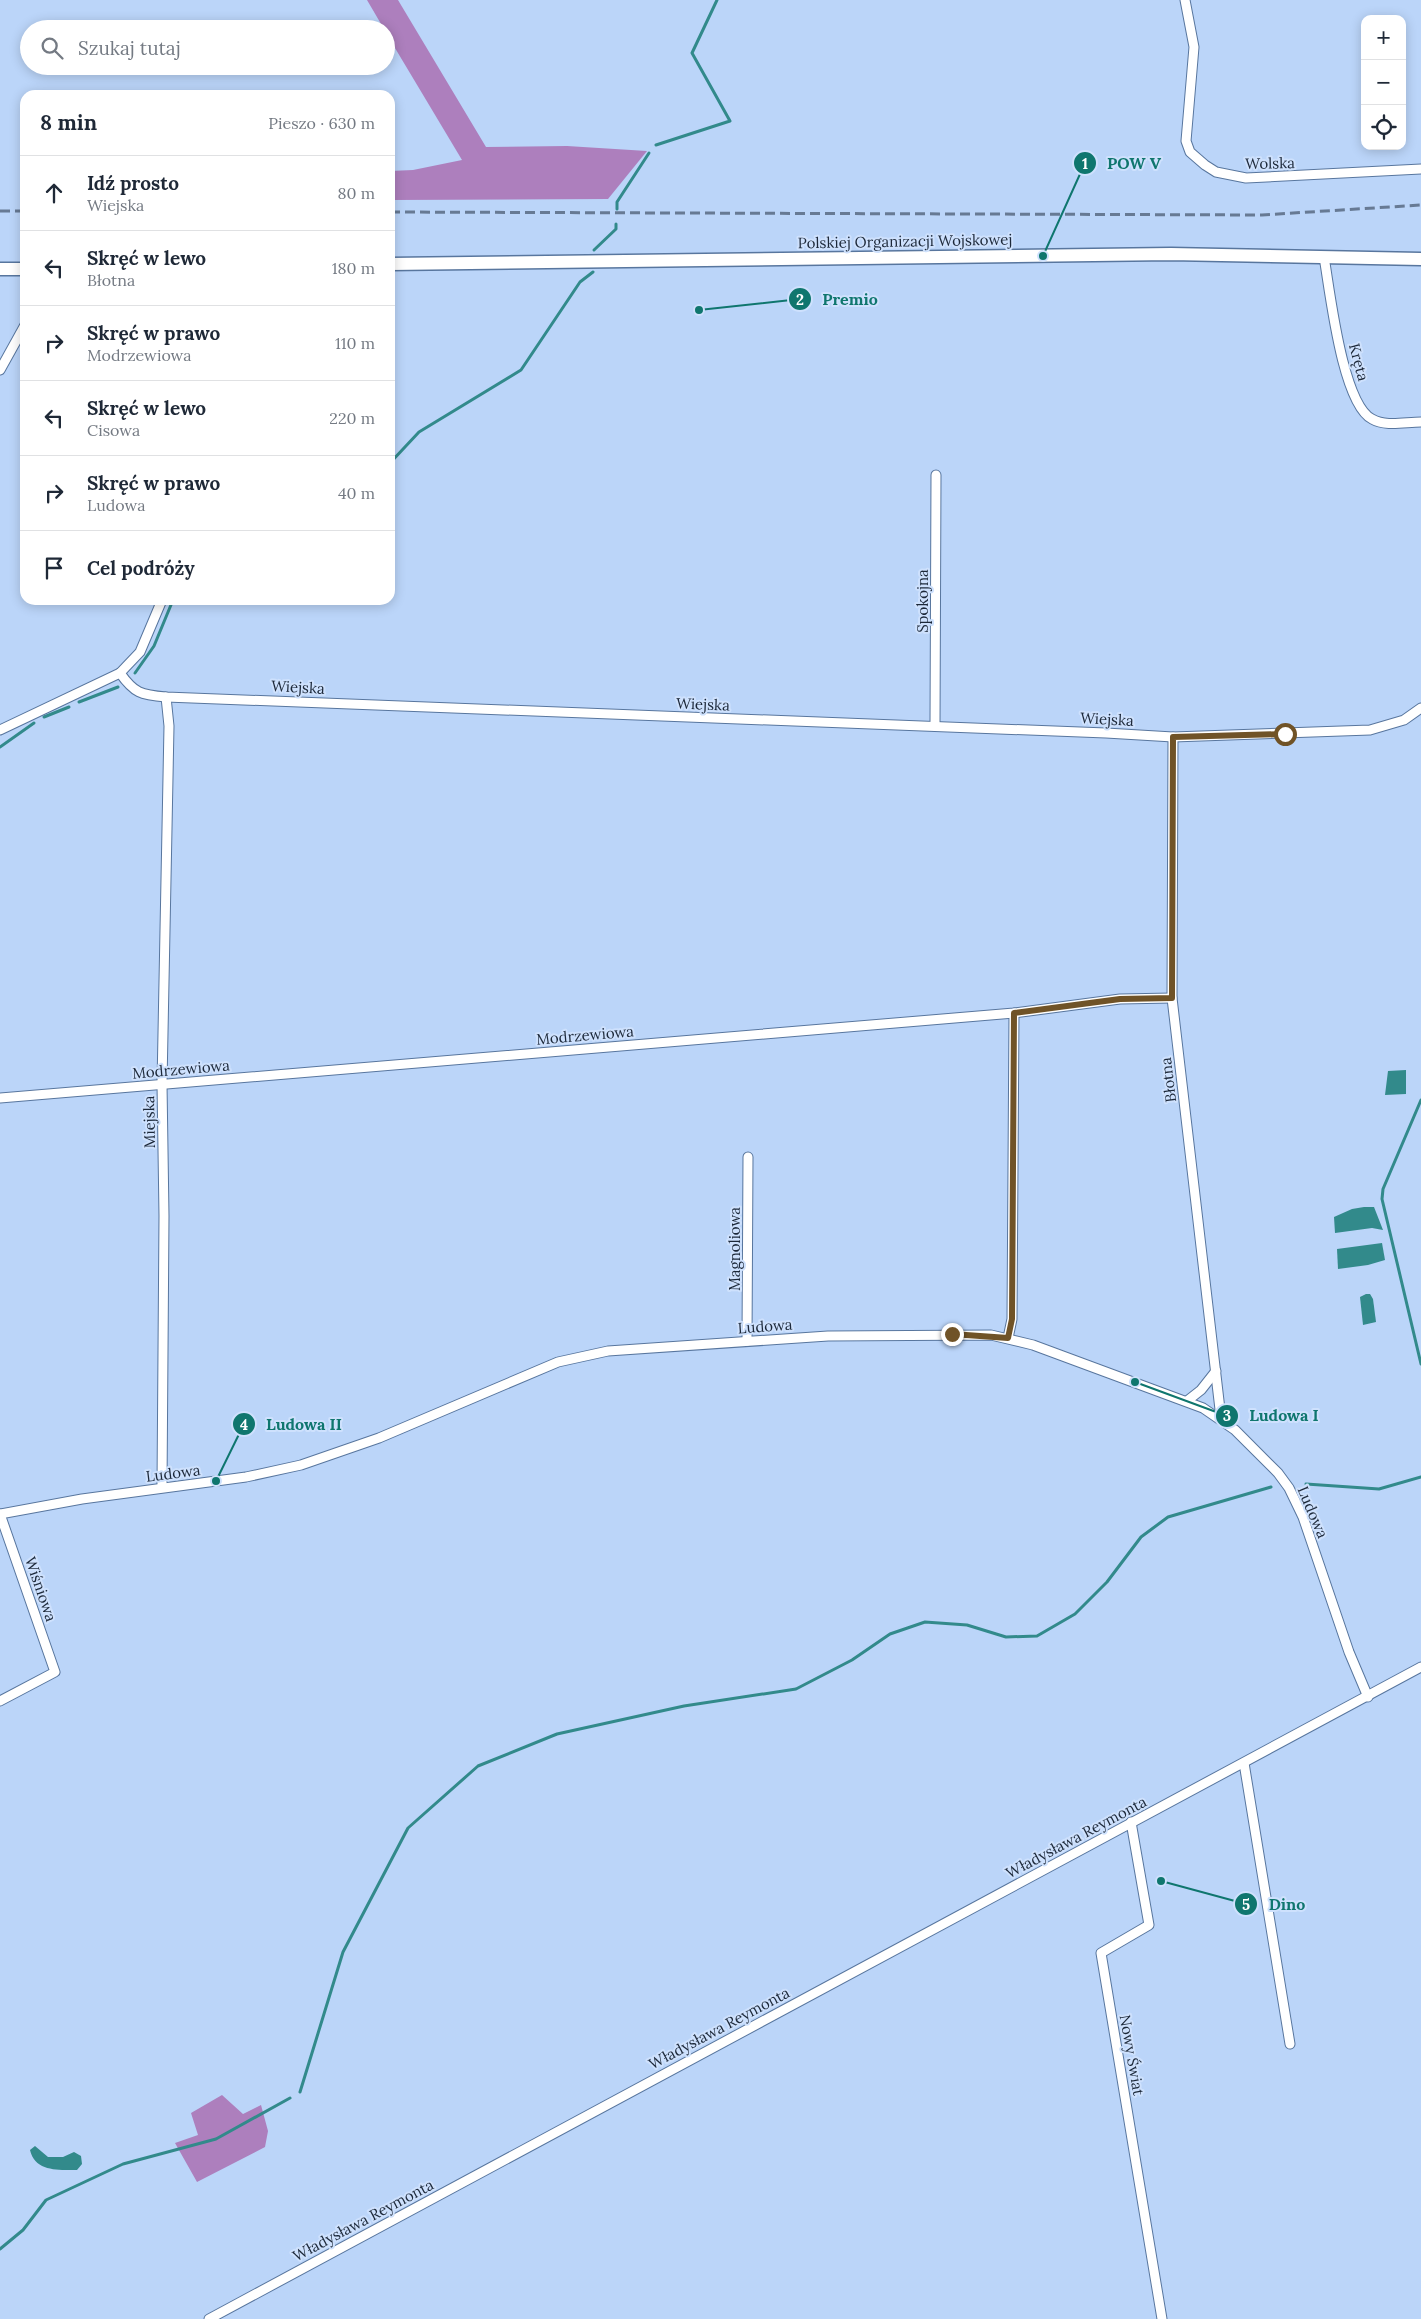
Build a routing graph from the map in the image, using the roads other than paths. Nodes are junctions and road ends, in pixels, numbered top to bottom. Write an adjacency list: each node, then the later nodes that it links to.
1 (1185, 0): 2 (street, Wolska)
2 (1421, 168)
3 (1324, 257): 4 (main road, Polskiej Organizacji Wojskowej); 5 (main road, Polskiej Organizacji Wojskowej); 10 (street, Kręta)
4 (1421, 259)
5 (395, 264)
6 (0, 269): 7 (main road)
7 (20, 269)
8 (20, 334): 9 (street)
9 (0, 370)
10 (1421, 422)
11 (936, 475): 16 (street, Spokojna)
12 (160, 605): 13 (street)
13 (120, 673): 14 (street, Wiejska); 17 (street)
14 (166, 697): 16 (street, Wiejska); 21 (street, Miejska)
15 (1421, 708): 18 (street, Wiejska)
16 (936, 726): 18 (street, Wiejska)
17 (0, 730)
18 (1173, 737): 19 (street, Błotna)
19 (1172, 998): 20 (street, Modrzewiowa); 26 (street, Błotna)
20 (1014, 1013): 21 (street, Modrzewiowa); 24 (street)
21 (162, 1084): 22 (street, Modrzewiowa); 29 (street, Miejska)
22 (0, 1098)
23 (748, 1158): 25 (street, Magnoliowa)
24 (1008, 1338): 25 (street, Ludowa); 27 (street, Ludowa)
25 (747, 1341): 29 (street, Ludowa)
26 (1216, 1371): 27 (street); 28 (street, Błotna)
27 (1187, 1401): 28 (street, Ludowa)
28 (1221, 1418): 32 (street, Ludowa)
29 (162, 1487): 30 (street, Ludowa)
30 (0, 1514): 33 (street, Wiśniowa)
31 (1421, 1667): 32 (street, Władysława Reymonta)
32 (1368, 1696): 34 (street, Władysława Reymonta)
33 (0, 1701)
34 (1244, 1763): 35 (street, Władysława Reymonta); 36 (street)
35 (1131, 1822): 37 (street, Władysława Reymonta); 38 (street, Nowy Świat)
36 (1290, 2044)
37 (209, 2319)
38 (1162, 2319)

